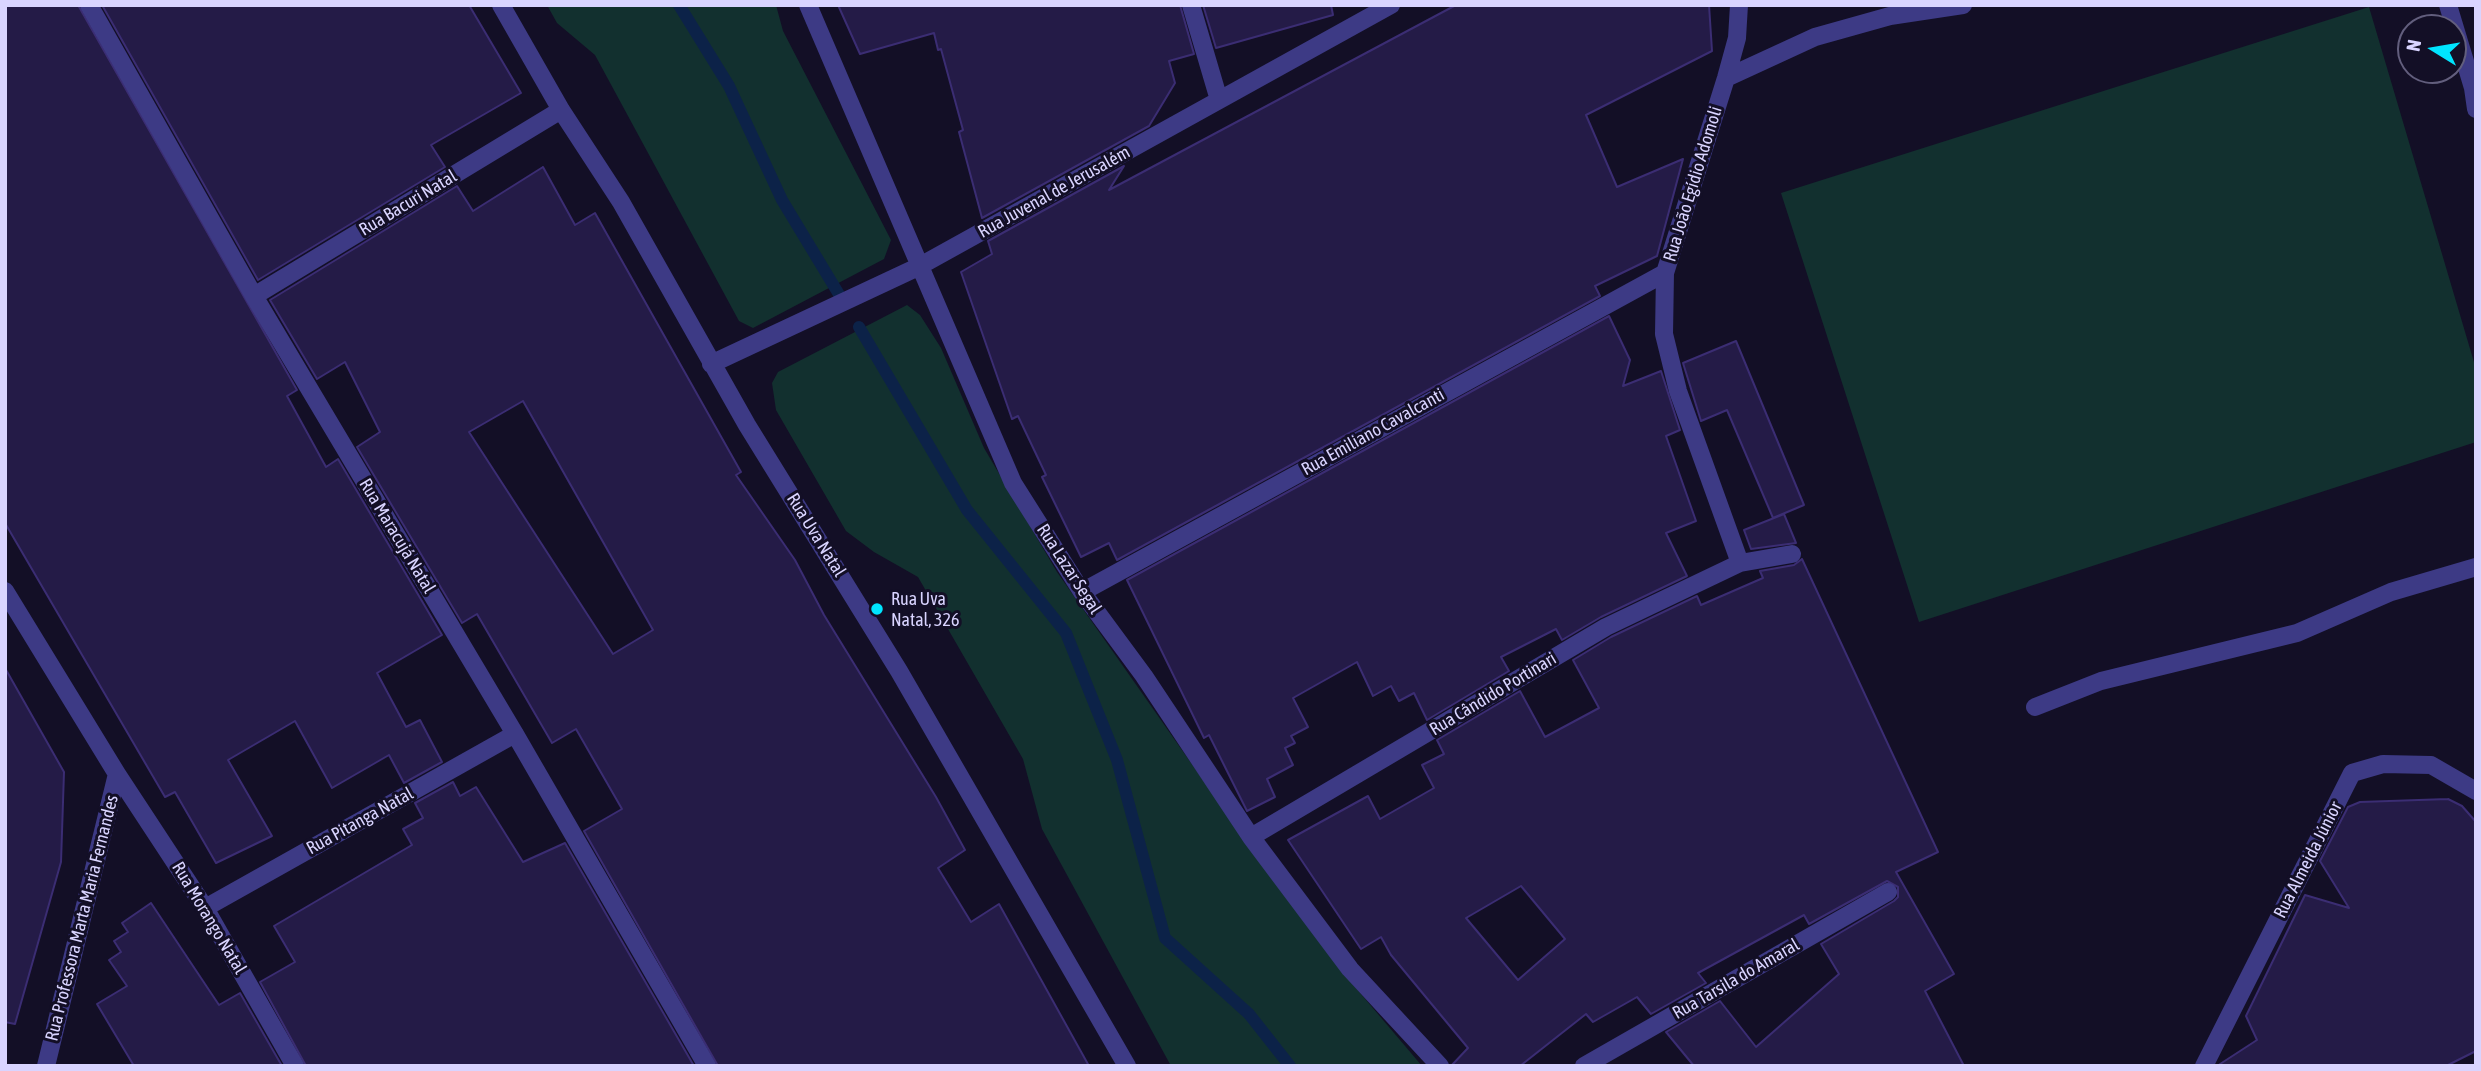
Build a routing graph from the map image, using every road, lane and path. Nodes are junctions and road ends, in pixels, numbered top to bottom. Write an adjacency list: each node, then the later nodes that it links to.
1 (89, 5): 15 (street, Rua Maracujá Natal)
2 (501, 5): 12 (street, Rua Uva Natal)
3 (808, 5): 13 (street, Rua Lazar Segal)
4 (1191, 5): 10 (street)
5 (1739, 5): 9 (street, Rua João Egídio Adomoli)
6 (1963, 5): 9 (street)
7 (2448, 5): 11 (street)
8 (1380, 8): 10 (street, Rua Juvenal de Jerusalém)
9 (1726, 78): 14 (street, Rua João Egídio Adomoli)
10 (1219, 100): 13 (street, Rua Juvenal de Jerusalém)
11 (2476, 109)
12 (561, 110): 15 (street, Rua Bacuri Natal); 16 (street, Rua Uva Natal)
13 (918, 267): 16 (street, Rua Juvenal de Jerusalém); 21 (street, Rua Lazar Segal)
14 (1665, 273): 18 (street, Rua João Egídio Adomoli); 21 (street, Rua Emiliano Cavalcanti)
15 (254, 296): 23 (street, Rua Maracujá Natal)
16 (717, 361): 32 (street, Rua Uva Natal)
17 (1792, 554): 18 (street, Rua Cândido Portinari)
18 (1740, 563): 26 (street, Rua Cândido Portinari)
19 (2476, 567): 22 (street)
20 (5, 591): 24 (street, Rua Professora Marta Maria Fernandes)
21 (1082, 592): 26 (street, Rua Lazar Segal)
22 (2035, 707)
23 (515, 734): 28 (street, Rua Pitanga Natal); 31 (street, Rua Maracujá Natal)
24 (117, 774): 28 (street, Rua Morango Natal); 29 (street, Rua Professora Marta Maria Fernandes)
25 (2476, 791): 35 (street, Rua Almeida Júnior)
26 (1251, 836): 33 (street, Rua Lazar Segal)
27 (1888, 892): 34 (street, Rua Tarsila do Amaral)
28 (205, 908): 30 (street, Rua Morango Natal)
29 (46, 1066)
30 (295, 1066)
31 (707, 1066)
32 (1127, 1066)
33 (1440, 1066)
34 (1584, 1066)
35 (2204, 1066)

